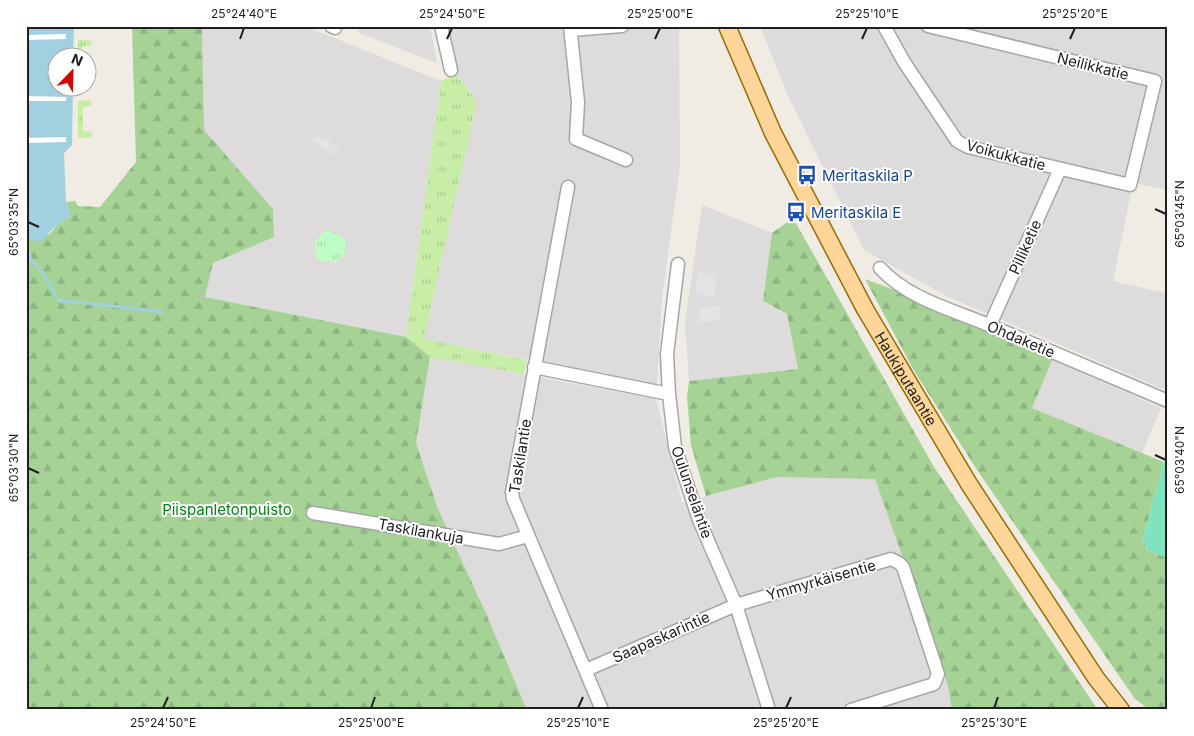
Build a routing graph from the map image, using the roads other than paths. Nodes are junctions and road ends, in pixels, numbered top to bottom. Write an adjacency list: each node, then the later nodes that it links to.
1 (441, 26): 7 (street)
2 (622, 26): 6 (street)
3 (727, 26): 25 (main road, Haukiputaantie)
4 (884, 26): 9 (street, Voikukkatie)
5 (928, 26): 10 (street, Neilikkatie)
6 (571, 28): 8 (street)
7 (450, 70)
8 (626, 160)
9 (1060, 169): 10 (street, Voikukkatie); 14 (street, Pilliketie)
10 (1130, 185)
11 (568, 187): 15 (street, Taskilantie)
12 (678, 264): 16 (street, Oulunseläntie)
13 (880, 268): 14 (street, Ohdaketie)
14 (990, 325): 17 (street, Ohdaketie)
15 (534, 367): 16 (street); 19 (street, Taskilantie)
16 (669, 394): 20 (street, Oulunseläntie)
17 (1168, 401)
18 (313, 513): 19 (street, Taskilankuja)
19 (528, 536): 21 (street, Taskilantie)
20 (736, 604): 21 (street, Saapaskarintie); 23 (street, Oulunseläntie); 24 (street, Ymmyrkäisentie)
21 (586, 670): 22 (street, Taskilantie)
22 (602, 710)
23 (769, 710)
24 (851, 710)
25 (1121, 710)

